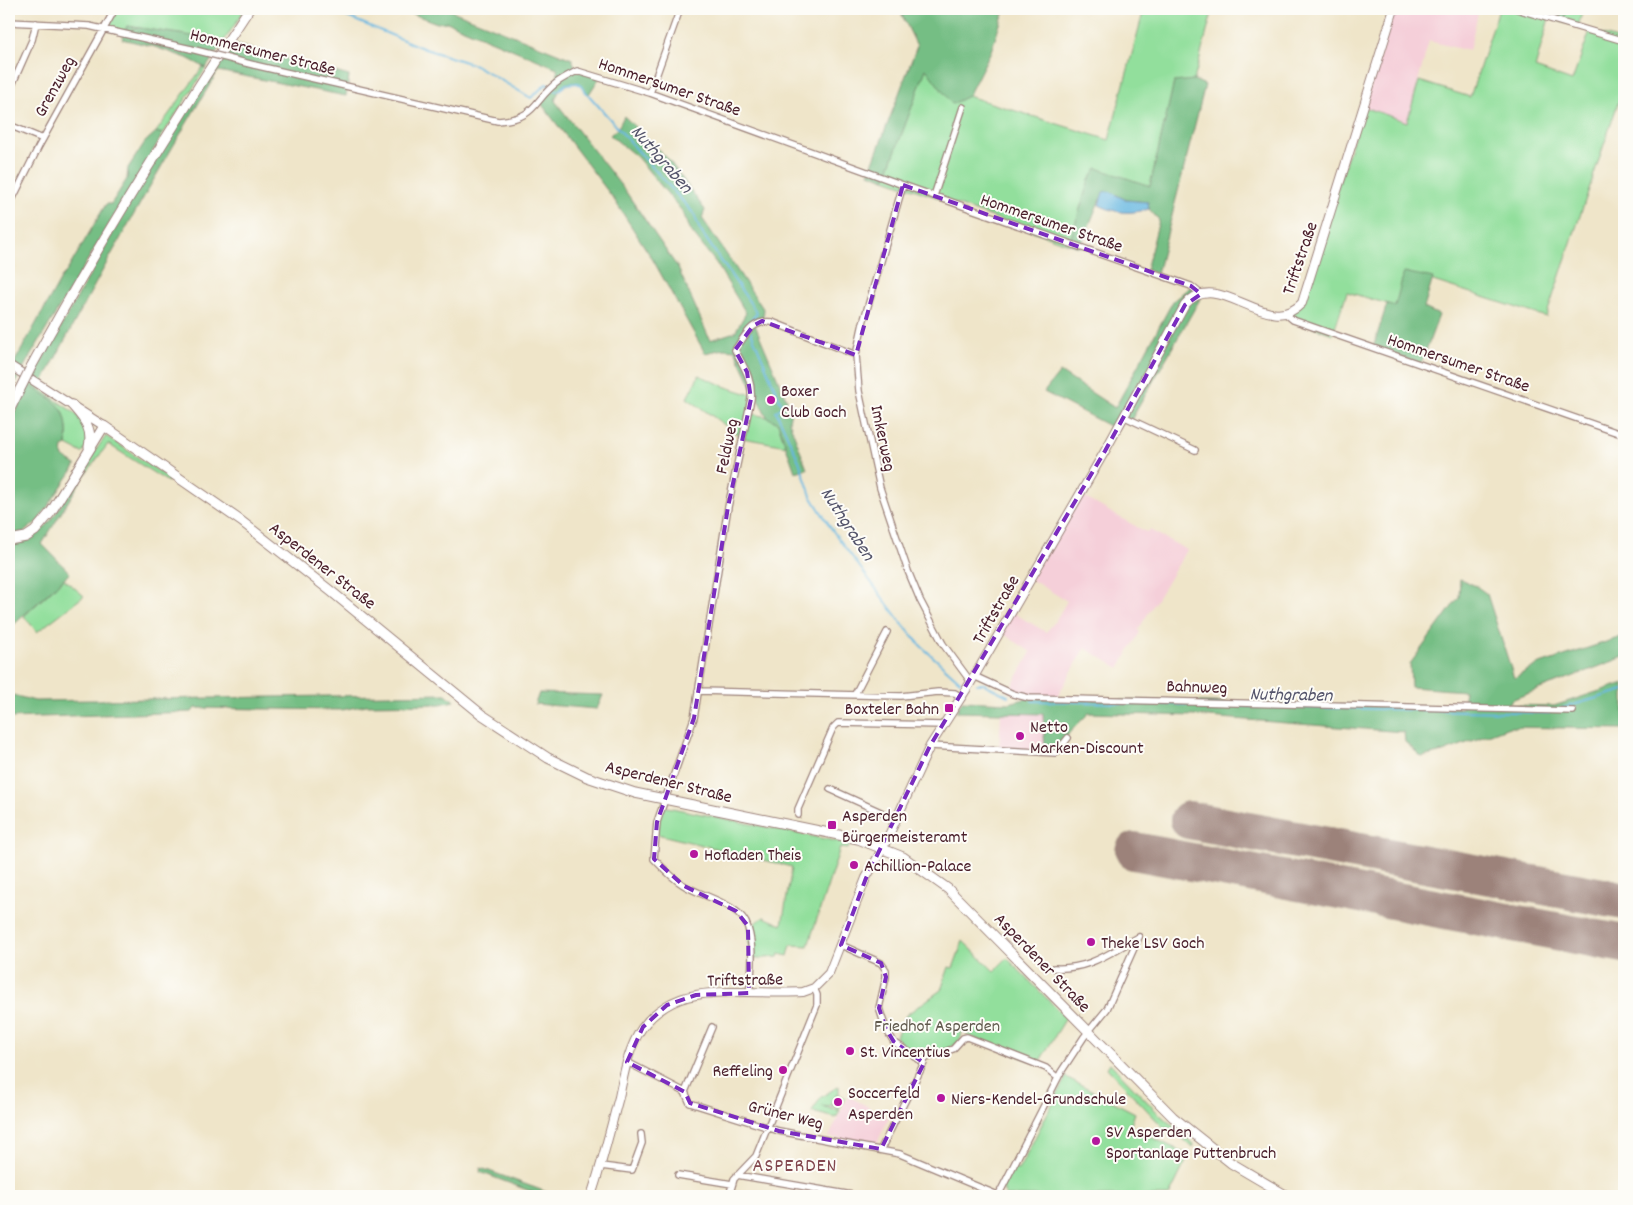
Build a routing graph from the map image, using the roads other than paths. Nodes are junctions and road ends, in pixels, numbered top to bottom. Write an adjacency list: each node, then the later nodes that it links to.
1 (115, 9): 8 (street, Grenzweg)
2 (249, 9): 23 (main road, bridge)
3 (680, 9): 11 (street)
4 (1394, 9): 19 (street, Triftstraße)
5 (1517, 9): 9 (street)
6 (9, 22): 7 (street, Hommersumer Straße)
7 (36, 23): 8 (street, Hommersumer Straße); 10 (street)
8 (103, 28): 11 (street, Hommersumer Straße, bridge); 14 (street, Grenzweg)
9 (1624, 41)
10 (9, 92)
11 (650, 93): 15 (street, Hommersumer Straße)
12 (963, 107): 16 (street)
13 (9, 125): 14 (street)
14 (43, 139): 17 (street, Grenzweg)
15 (903, 186): 16 (street, Hommersumer Straße); 20 (street, Imkerweg)
16 (934, 196): 18 (street, Hommersumer Straße)
17 (9, 206)
18 (1201, 294): 19 (street, Triftstraße); 24 (street, Triftstraße)
19 (1286, 314): 26 (street, Hommersumer Straße)
20 (856, 355): 31 (street, Imkerweg); 32 (street, Feldweg)
21 (9, 365): 22 (street, Asperdener Straße)
22 (72, 405): 25 (street, Asperdener Straße); 28 (main road)
23 (9, 411)
24 (1124, 417): 27 (street); 31 (street, Triftstraße)
25 (104, 426): 28 (main road); 40 (main road, Asperdener Straße)
26 (1624, 435)
27 (1195, 450)
28 (87, 454): 29 (main road)
29 (9, 540)
30 (887, 632): 33 (street)
31 (972, 679): 34 (street, Triftstraße); 35 (street, Bahnweg)
32 (698, 691): 33 (street); 40 (street, Feldweg)
33 (855, 694): 34 (street)
34 (961, 698): 36 (street, Triftstraße)
35 (1573, 712)
36 (944, 725): 38 (street, Triftstraße); 41 (street)
37 (1068, 738): 38 (street)
38 (930, 746): 42 (street, Triftstraße)
39 (830, 789): 42 (street)
40 (666, 800): 43 (main road, Asperdener Straße); 47 (street, Feldweg)
41 (798, 815)
42 (896, 819): 43 (street, Triftstraße)
43 (883, 848): 44 (street, Triftstraße); 49 (main road, Asperdener Straße)
44 (841, 945): 46 (street, Triftstraße); 50 (street)
45 (1054, 968): 49 (street)
46 (814, 988): 47 (street, Triftstraße); 54 (street)
47 (749, 993): 51 (street, Triftstraße)
48 (712, 1028): 53 (street)
49 (1088, 1032): 52 (street); 65 (main road, Asperdener Straße)
50 (921, 1060): 52 (street); 56 (street)
51 (627, 1062): 53 (street, Grüner Weg); 57 (street, Triftstraße)
52 (1058, 1078): 64 (street)
53 (685, 1092): 54 (street, Grüner Weg)
54 (768, 1126): 56 (street, Grüner Weg); 59 (street)
55 (641, 1134): 57 (street)
56 (881, 1149): 64 (street, Grüner Weg)
57 (601, 1166): 61 (street, Triftstraße)
58 (678, 1175): 60 (street)
59 (737, 1175): 60 (street); 63 (street)
60 (732, 1184): 62 (street)
61 (591, 1196)
62 (728, 1196)
63 (858, 1196)
64 (999, 1196)
65 (1287, 1196)

